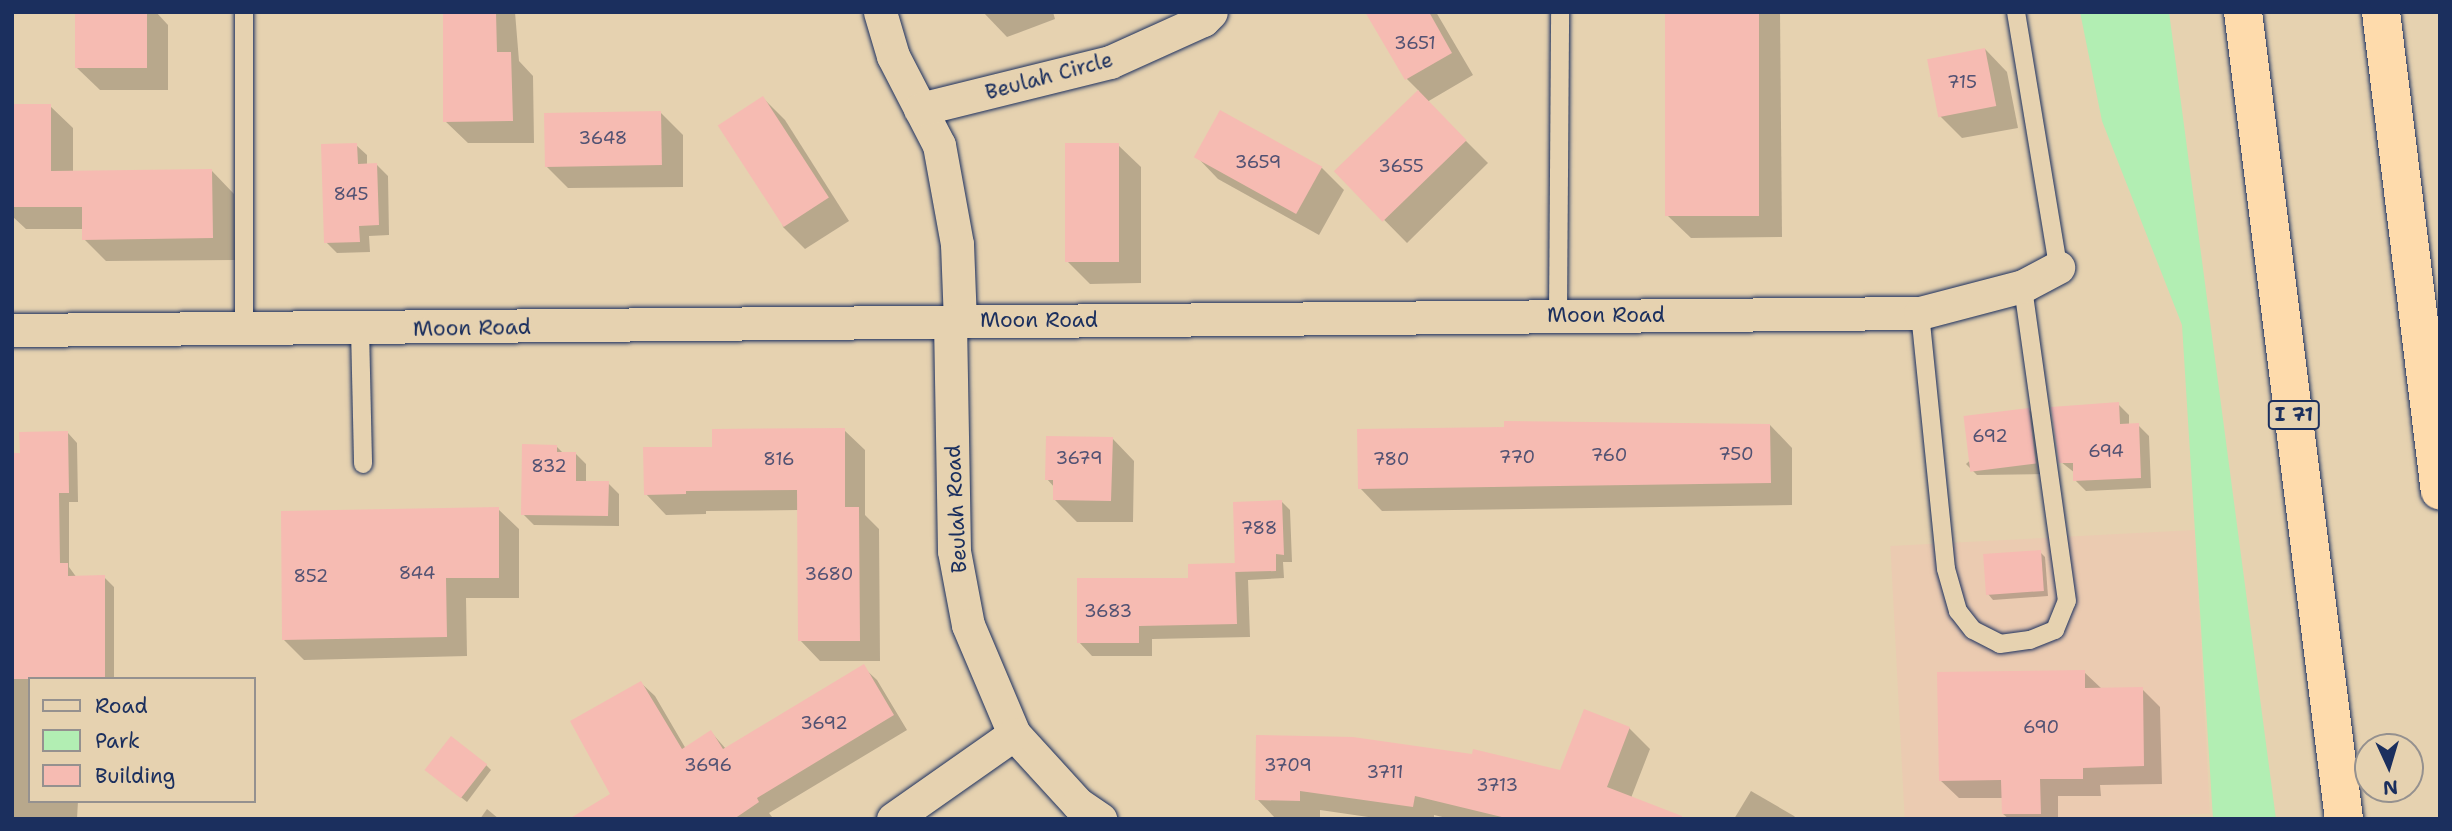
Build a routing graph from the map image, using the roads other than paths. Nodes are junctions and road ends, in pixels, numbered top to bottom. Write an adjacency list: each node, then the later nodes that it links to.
1 (244, 12): 14 (lane)
2 (880, 12): 8 (street, Beulah Road)
3 (1211, 12): 8 (street, Beulah Circle)
4 (1560, 12): 12 (lane)
5 (2016, 12): 9 (lane)
6 (2243, 12): 22 (highway, I 71)
7 (2381, 12): 18 (highway)
8 (920, 109): 13 (street, Beulah Road)
9 (2058, 267): 10 (street, Moon Road)
10 (2023, 286): 11 (street, Moon Road); 11 (lane)
11 (1920, 313): 12 (street, Moon Road)
12 (1558, 316): 13 (street, Moon Road)
13 (955, 321): 15 (street, Moon Road); 19 (street, Beulah Road)
14 (244, 329): 15 (street, Moon Road); 16 (street, Moon Road)
15 (360, 329): 17 (lane)
16 (12, 330)
17 (363, 464)
18 (2440, 490)
19 (1014, 734): 20 (street); 21 (street, Beulah Road)
20 (893, 819)
21 (1100, 819)
22 (2344, 819)

